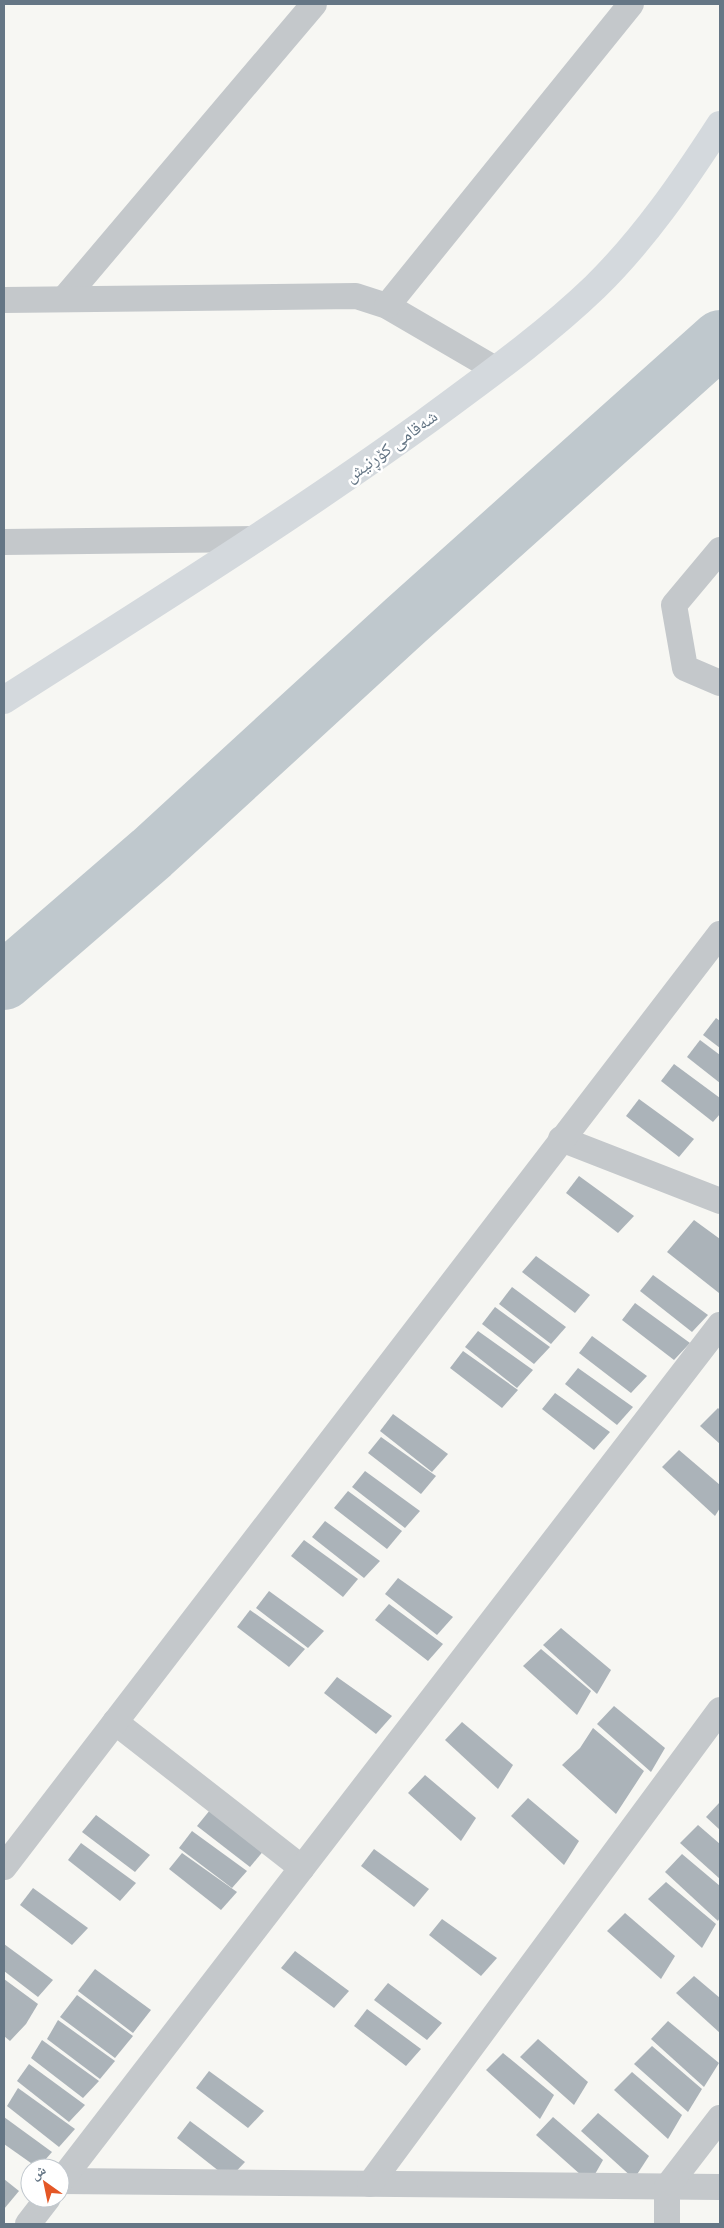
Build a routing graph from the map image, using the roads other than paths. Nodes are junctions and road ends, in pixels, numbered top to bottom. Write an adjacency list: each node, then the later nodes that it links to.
1 (314, 4): 4 (street)
2 (630, 4): 6 (street)
3 (720, 125): 7 (main road, شەقامی کۆڕنیش)
4 (64, 299): 5 (street); 6 (street)
5 (4, 300)
6 (387, 306): 7 (street)
7 (495, 369): 8 (main road, شەقامی کۆڕنیش)
8 (256, 539): 9 (street); 12 (main road, شەقامی کۆڕنیش)
9 (4, 542)
10 (720, 550): 11 (street)
11 (720, 683)
12 (4, 700)
13 (717, 943): 14 (street)
14 (561, 1139): 15 (street); 18 (street)
15 (720, 1201)
16 (720, 1325): 20 (street)
17 (720, 1710): 24 (street)
18 (114, 1722): 19 (street); 20 (street)
19 (4, 1867)
20 (302, 1868): 22 (street)
21 (720, 2118): 25 (street)
22 (70, 2169)
23 (70, 2182): 24 (street)
24 (370, 2184): 25 (street)
25 (667, 2188): 26 (street); 29 (street)
26 (720, 2188)
27 (40, 2208): 28 (street)
28 (28, 2224)
29 (667, 2224)

